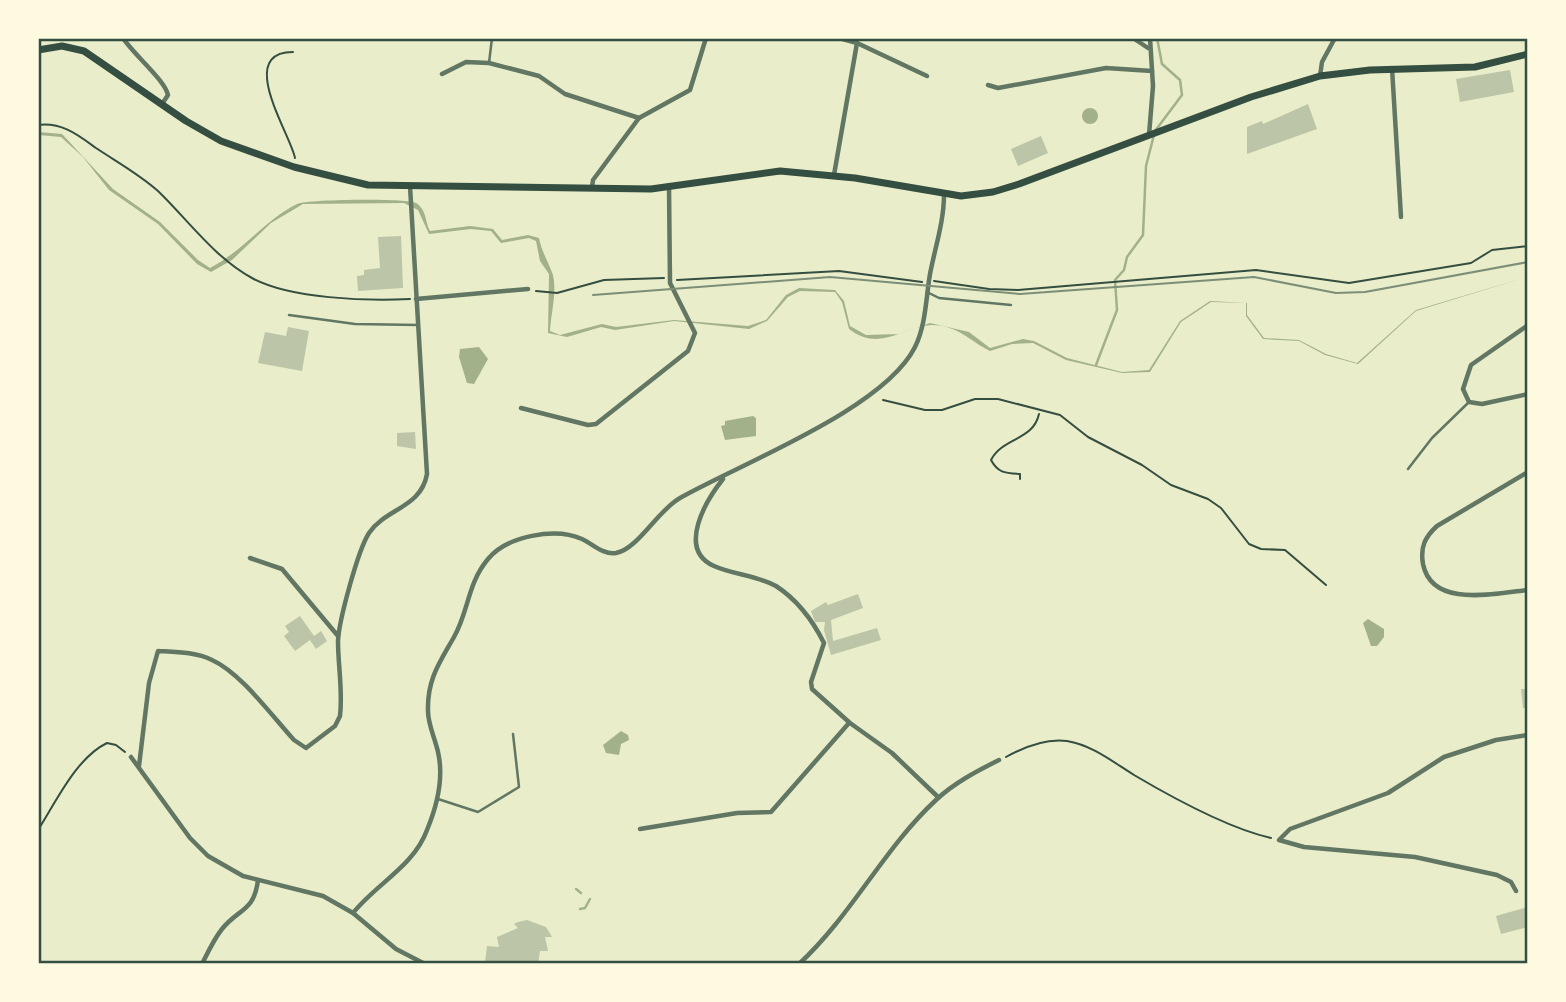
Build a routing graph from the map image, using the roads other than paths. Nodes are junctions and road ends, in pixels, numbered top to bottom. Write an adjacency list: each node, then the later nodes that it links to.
1 (124, 38): 19 (street)
2 (492, 38): 12 (lane)
3 (706, 38): 20 (street)
4 (839, 38): 8 (street)
5 (1133, 38): 9 (street)
6 (1335, 38): 17 (street)
7 (1150, 39): 9 (street)
8 (857, 43): 16 (street); 22 (street)
9 (1148, 48): 14 (street)
10 (38, 50): 19 (main road)
11 (1528, 54): 13 (main road)
12 (489, 63): 15 (street); 20 (street)
13 (1392, 68): 17 (main road); 27 (street)
14 (1152, 71): 18 (street); 21 (street)
15 (442, 74)
16 (927, 76)
17 (1320, 76): 21 (main road)
18 (988, 85)
19 (162, 104): 23 (main road)
20 (639, 118): 25 (street)
21 (1151, 134): 26 (main road)
22 (834, 175): 24 (main road); 26 (main road)
23 (410, 186): 25 (main road); 30 (street)
24 (669, 187): 25 (main road); 37 (street)
25 (592, 188)
26 (944, 195): 29 (street)
27 (1401, 217)
28 (528, 289): 30 (street)
29 (927, 292): 31 (lane); 40 (street)
30 (416, 299): 33 (street)
31 (1012, 305)
32 (289, 315): 33 (lane)
33 (419, 325): 43 (street)
34 (1528, 325): 36 (street)
35 (1528, 394): 36 (street)
36 (1469, 402): 38 (lane)
37 (521, 408)
38 (1408, 469)
39 (1528, 472): 42 (street)
40 (726, 475): 44 (street); 51 (street)
41 (250, 558): 43 (street)
42 (1528, 590)
43 (338, 636): 49 (street)
44 (850, 723): 50 (street); 52 (street)
45 (513, 734): 51 (lane)
46 (1528, 735): 54 (street)
47 (131, 757): 49 (street)
48 (999, 760): 50 (street)
49 (138, 766): 53 (street)
50 (938, 797): 58 (street)
51 (437, 799): 55 (street)
52 (640, 829)
53 (258, 880): 55 (street); 56 (street)
54 (1516, 891)
55 (354, 913): 57 (street)
56 (202, 964)
57 (425, 964)
58 (799, 964)

